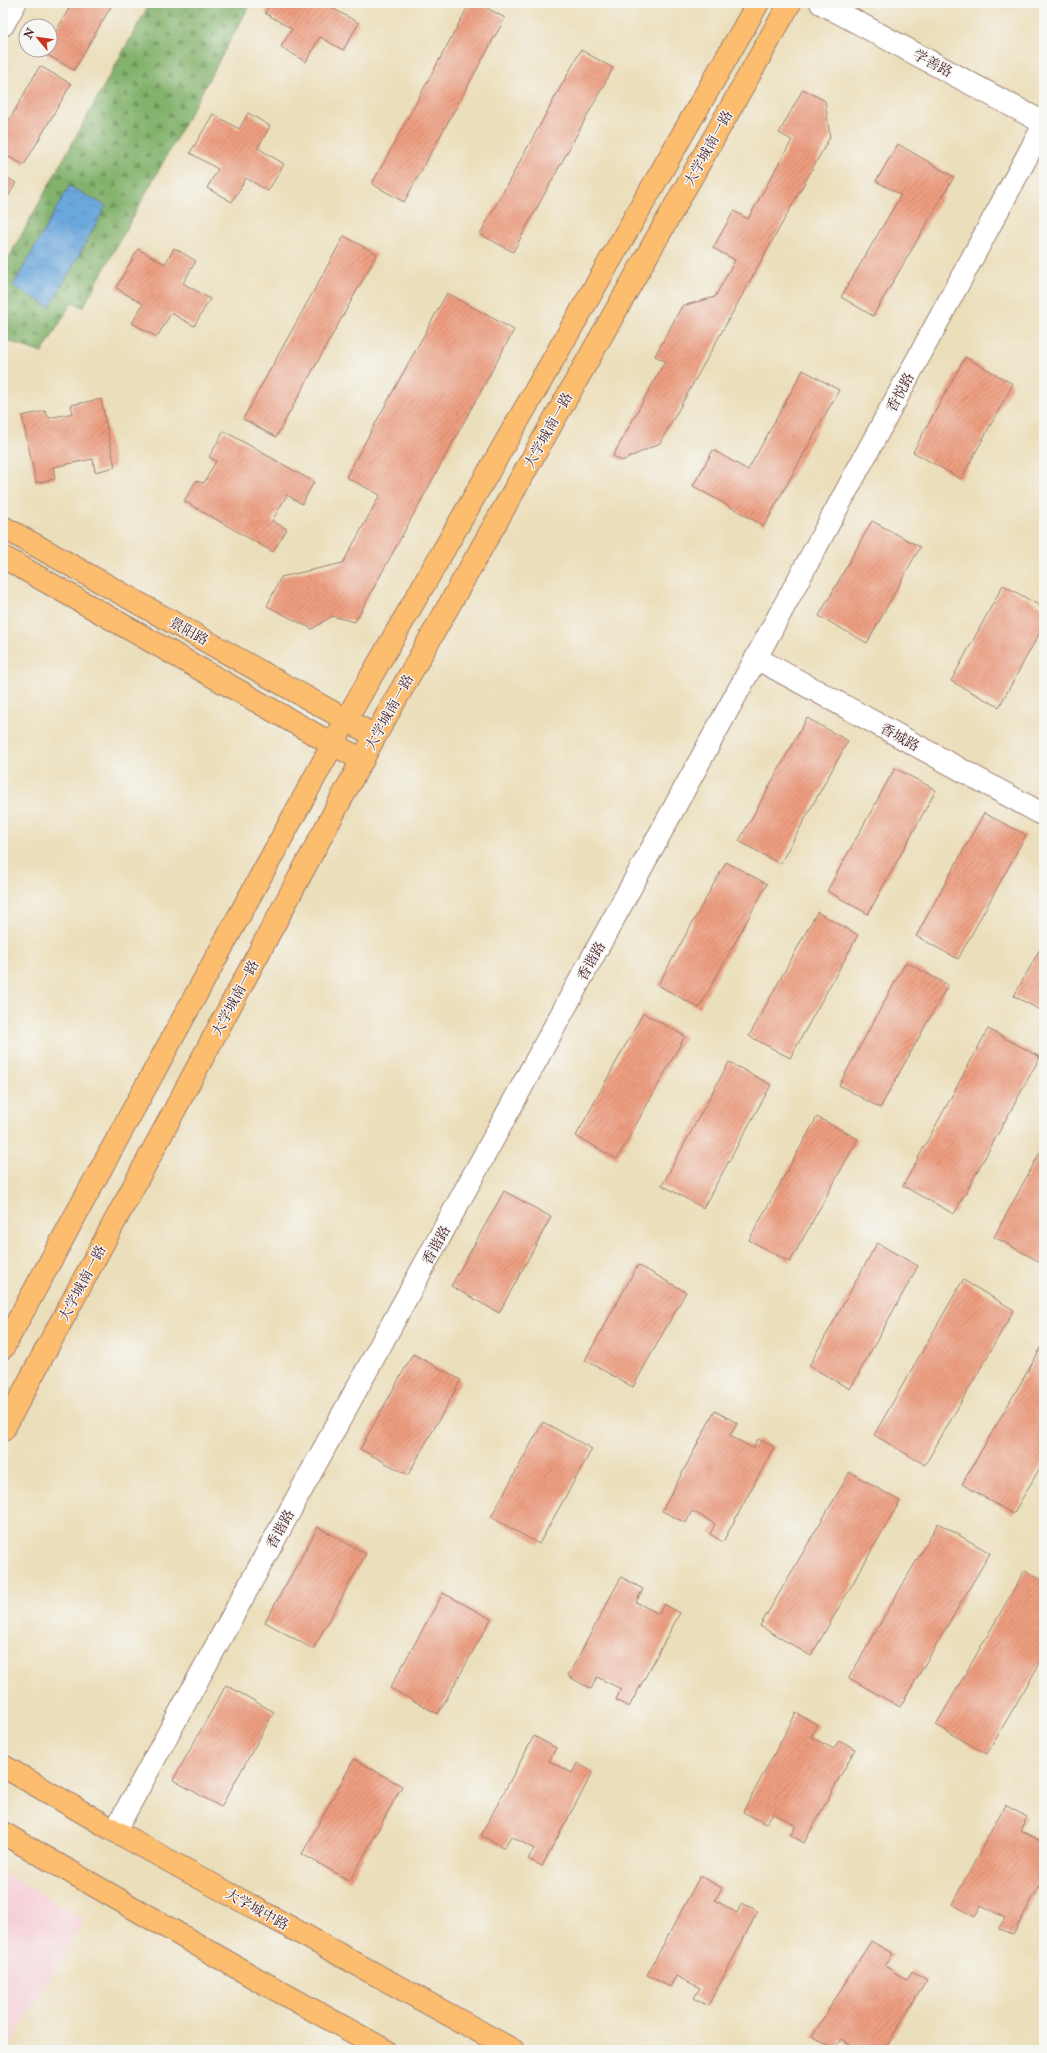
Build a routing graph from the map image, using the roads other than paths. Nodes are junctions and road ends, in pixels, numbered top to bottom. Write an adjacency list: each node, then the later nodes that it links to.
1 (15, 3): 5 (street)
2 (758, 3): 10 (main road, 大学城南一路)
3 (790, 3): 11 (main road, 大学城南一路)
4 (821, 3): 6 (street, 学善路)
5 (3, 25)
6 (1044, 124): 9 (street, 香悦路)
7 (3, 527): 10 (main road, 景阳路)
8 (3, 557): 12 (main road, 景阳路)
9 (756, 658): 14 (street, 香城路); 18 (street, 香谐路)
10 (346, 720): 11 (main road, 景阳路); 12 (main road, 大学城南一路)
11 (375, 736): 13 (main road, 大学城南一路)
12 (332, 744): 13 (main road, 景阳路); 15 (main road, 大学城南一路)
13 (363, 760): 16 (main road, 大学城南一路)
14 (1044, 815)
15 (3, 1348)
16 (3, 1430)
17 (3, 1766): 18 (main road, 大学城中路)
18 (115, 1831): 21 (main road, 大学城中路)
19 (3, 1833): 20 (main road)
20 (385, 2050)
21 (513, 2050)

